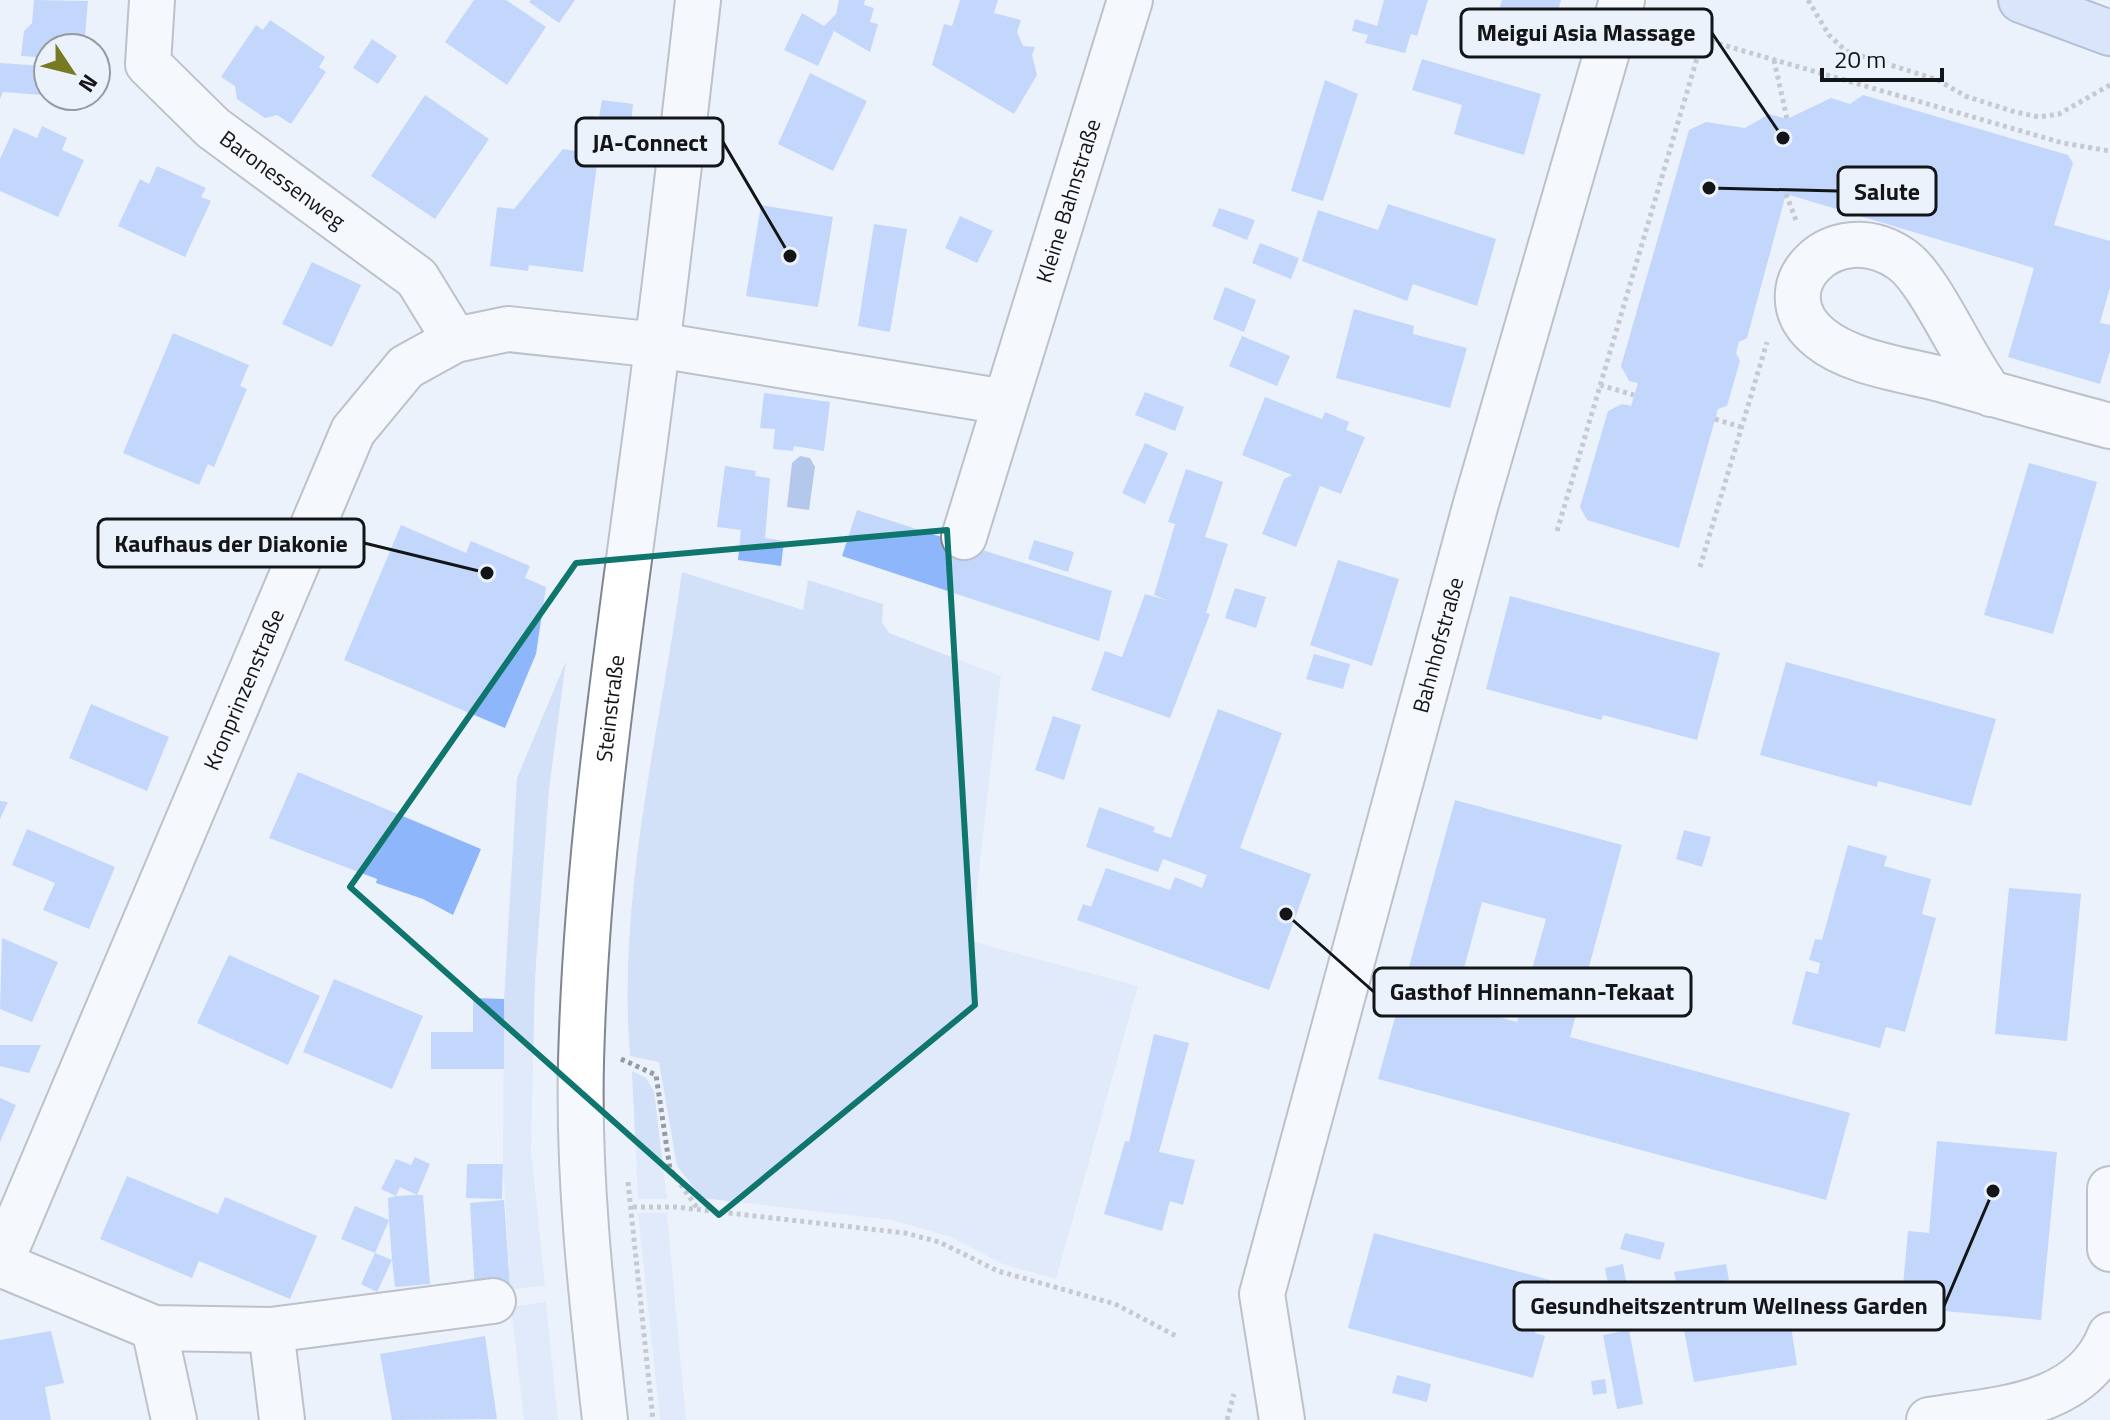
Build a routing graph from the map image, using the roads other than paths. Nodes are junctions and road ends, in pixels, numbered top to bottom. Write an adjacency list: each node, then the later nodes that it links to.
1 (152, 0): 9 (street, Baronessenweg)
2 (698, 0): 10 (street, Steinstraße)
3 (1130, 0): 12 (street, Kleine Bahnstraße)
4 (2021, 0): 7 (main road)
5 (2110, 6): 7 (street)
6 (1620, 8): 25 (street, Bahnhofstraße)
7 (2065, 18): 8 (main road)
8 (2110, 33)
9 (455, 340): 10 (street, Kronprinzenstraße); 17 (street, Kronprinzenstraße)
10 (658, 345): 12 (street); 24 (street, Steinstraße)
11 (1991, 394): 11 (street); 13 (street)
12 (1005, 402): 14 (street, Kleine Bahnstraße)
13 (2110, 426)
14 (964, 537)
15 (2110, 1189): 16 (street)
16 (2110, 1249)
17 (0, 1264): 19 (street)
18 (493, 1301): 20 (street)
19 (154, 1328): 20 (street); 22 (street)
20 (271, 1330): 23 (street)
21 (2110, 1335): 26 (street)
22 (174, 1420)
23 (282, 1420)
24 (605, 1420)
25 (1282, 1420)
26 (1929, 1420)

